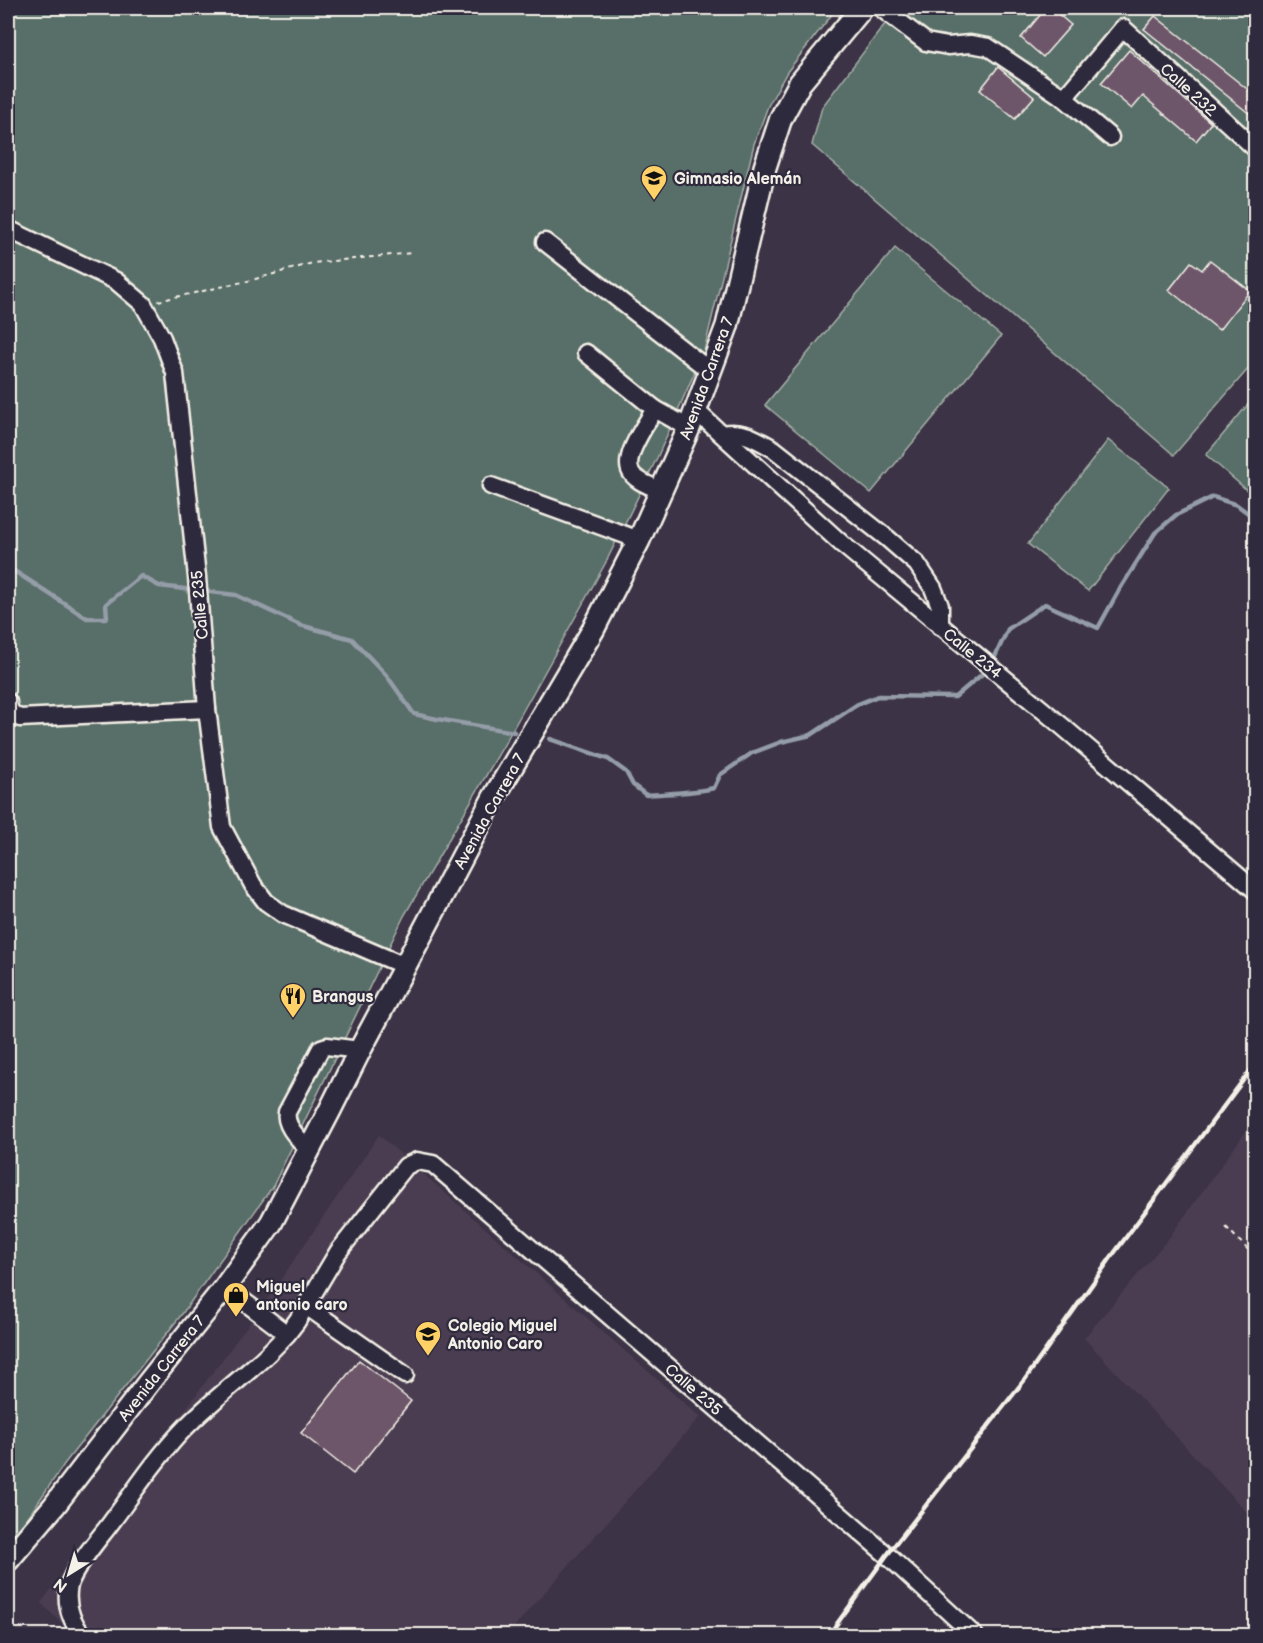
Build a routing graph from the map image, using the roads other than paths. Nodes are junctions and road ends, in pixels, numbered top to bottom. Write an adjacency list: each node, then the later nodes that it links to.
1 (862, 8): 9 (main road, Avenida Carrera 7)
2 (881, 8): 3 (street)
3 (1064, 98): 4 (street); 5 (street, Calle 232)
4 (1110, 137)
5 (1256, 149)
6 (8, 229): 18 (street, Calle 235)
7 (545, 242): 9 (street)
8 (586, 353): 10 (street, Calle 234)
9 (710, 371): 11 (main road, Avenida Carrera 7)
10 (655, 409): 11 (street, Calle 234); 14 (street)
11 (692, 419): 12 (street, Calle 234); 14 (main road, Avenida Carrera 7)
12 (722, 434): 16 (street, Calle 234); 16 (street)
13 (491, 486): 15 (street)
14 (661, 491): 15 (main road, Avenida Carrera 7)
15 (639, 540): 20 (main road, Avenida Carrera 7)
16 (940, 626): 19 (street, Calle 234)
17 (8, 702): 18 (street)
18 (207, 709): 20 (street, Calle 235)
19 (1256, 891)
20 (405, 966): 21 (main road, Avenida Carrera 7)
21 (360, 1050): 22 (main road, Avenida Carrera 7); 22 (street)
22 (309, 1150): 23 (main road, Avenida Carrera 7)
23 (225, 1287): 25 (street); 27 (main road, Avenida Carrera 7)
24 (306, 1306): 25 (street); 26 (street); 29 (street, Calle 235)
25 (287, 1334): 28 (street)
26 (405, 1375)
27 (8, 1560)
28 (83, 1635)
29 (975, 1635)

